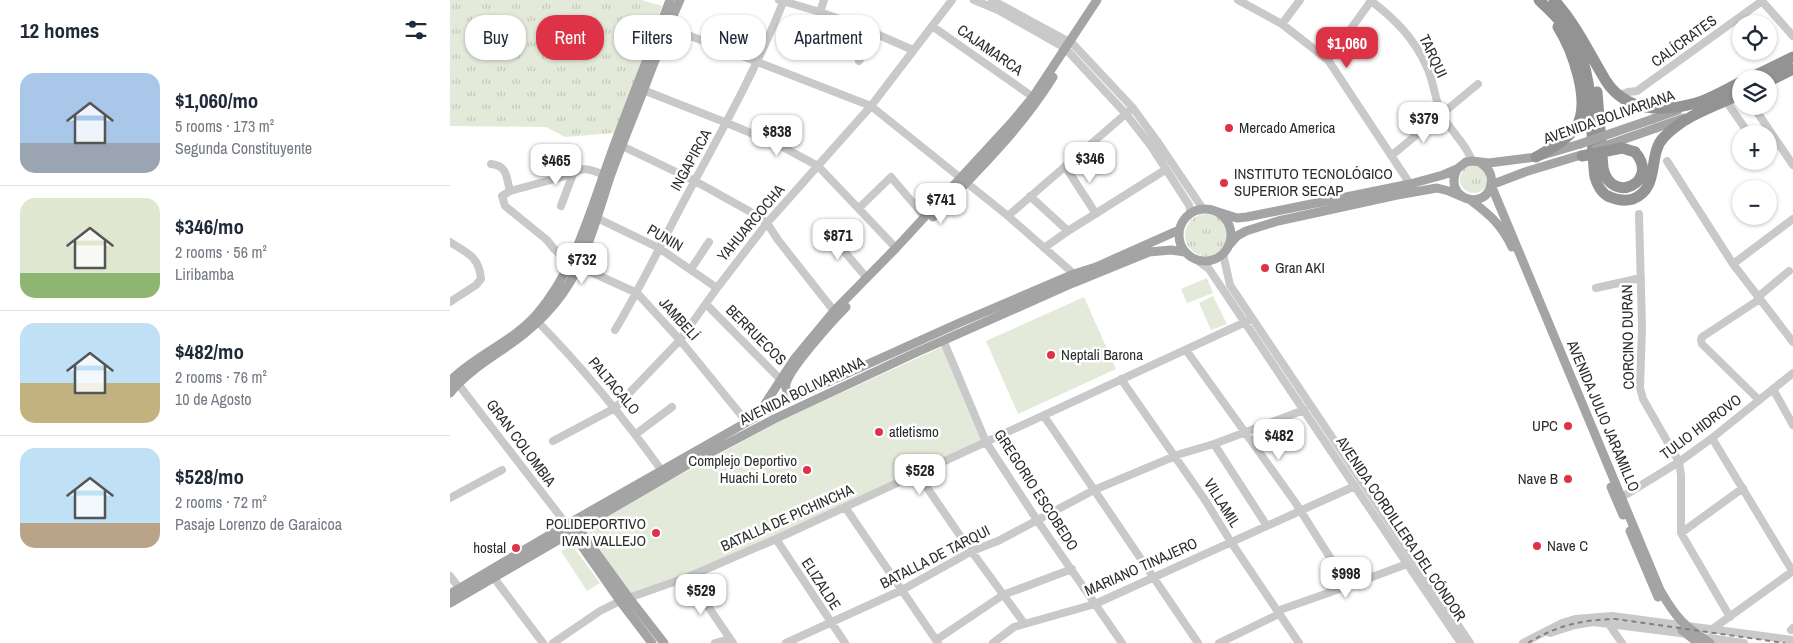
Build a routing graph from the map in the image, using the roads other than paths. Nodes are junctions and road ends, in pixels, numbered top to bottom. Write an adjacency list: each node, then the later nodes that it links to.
1 (670, 0): 64 (main road)
2 (680, 0): 17 (main road)
3 (824, 0): 16 (street)
4 (952, 0): 20 (street, YAHUARCOCHA)
5 (974, 0): 24 (street)
6 (992, 0): 24 (street)
7 (1097, 0): 24 (main road)
8 (1103, 0): 24 (main road)
9 (1238, 0): 19 (street)
10 (1300, 0): 19 (street)
11 (1370, 0): 29 (street); 44 (street, TARQUI)
12 (1539, 0): 45 (highway); 53 (highway)
13 (1554, 0): 26 (highway)
14 (782, 1): 16 (street); 30 (street, INGAPIRCA)
15 (1762, 1): 23 (street); 38 (street, CALÍCRATES)
16 (820, 12): 18 (street)
17 (673, 15)
18 (828, 15)
19 (1282, 24): 29 (street)
20 (932, 26): 25 (street, YAHUARCOCHA); 37 (street, CAJAMARCA)
21 (880, 35): 25 (street)
22 (691, 36): 30 (street)
23 (1793, 36)
24 (1069, 46): 37 (main road); 43 (street); 65 (main road)
25 (913, 50): 42 (street, YAHUARCOCHA)
26 (1590, 53): 38 (highway); 52 (highway, bridge)
27 (1793, 57): 32 (highway)
28 (655, 60): 36 (main road)
29 (1328, 60): 51 (street)
30 (757, 62): 42 (street); 47 (street, INGAPIRCA)
31 (1793, 69): 33 (highway)
32 (1766, 70)
33 (1777, 77)
34 (1478, 84): 44 (street)
35 (1732, 86): 41 (highway, AVENIDA BOLIVARIANA)
36 (644, 90): 47 (street); 50 (main road)
37 (1033, 96): 65 (main road)
38 (1618, 96): 41 (highway)
39 (1732, 98): 40 (highway, AVENIDA BOLIVARIANA)
40 (1726, 101): 45 (highway, AVENIDA BOLIVARIANA); 49 (street)
41 (1697, 103): 48 (main road, AVENIDA BOLIVARIANA)
42 (871, 106): 58 (street, YAHUARCOCHA); 65 (street)
43 (1129, 111): 59 (street); 62 (street); 74 (street)
44 (1442, 115): 51 (street); 54 (street, TARQUI)
45 (1693, 115): 48 (main road, AVENIDA BOLIVARIANA)
46 (1759, 115): 60 (street)
47 (727, 123): 58 (street); 66 (street, INGAPIRCA)
48 (1654, 123): 52 (main road, AVENIDA BOLIVARIANA, bridge); 53 (main road, AVENIDA BOLIVARIANA, bridge)
49 (1743, 125)
50 (622, 146): 64 (main road); 66 (street)
51 (1391, 156): 67 (street)
52 (1579, 156): 68 (main road, AVENIDA BOLIVARIANA)
53 (1536, 157): 56 (main road, AVENIDA BOLIVARIANA)
54 (1472, 161): 56 (main road, AVENIDA BOLIVARIANA); 61 (main road)
55 (1667, 161): 96 (street)
56 (1481, 163): 68 (main road)
57 (492, 164): 69 (street)
58 (818, 166): 73 (street); 83 (street, YAHUARCOCHA)
59 (1065, 166): 70 (street); 77 (street)
60 (1793, 166)
61 (1457, 169): 67 (main road); 71 (main road)
62 (1166, 170): 76 (street); 77 (street)
63 (573, 174): 64 (street); 69 (street); 72 (street)
64 (607, 176): 81 (main road); 97 (main road)
65 (963, 181): 79 (street); 80 (main road); 120 (main road)
66 (695, 182): 83 (street); 90 (street, INGAPIRCA)
67 (1410, 184): 75 (main road)
68 (1491, 185): 71 (main road, AVENIDA BOLIVARIANA); 146 (main road, AVENIDA JULIO JARAMILLO)
69 (510, 191): 97 (street, JAMBELÍ)
70 (1030, 196): 79 (street); 86 (street)
71 (1466, 198): 89 (main road); 177 (main road, AVENIDA JULIO JARAMILLO)
72 (561, 206)
73 (859, 208): 80 (street); 91 (street)
74 (1204, 209): 75 (main road); 76 (main road)
75 (1215, 211): 89 (main road)
76 (1191, 213): 85 (main road)
77 (1096, 214): 86 (street)
78 (1639, 214): 102 (street, CORCINO DURAN)
79 (1008, 216): 92 (street)
80 (925, 217): 91 (main road)
81 (597, 218): 90 (street, PUNIN); 97 (main road)
82 (1793, 218): 96 (street)
83 (767, 224): 103 (street, YAHUARCOCHA); 109 (street)
84 (826, 230): 101 (street)
85 (1180, 230): 93 (main road); 100 (main road, AVENIDA BOLIVARIANA)
86 (1068, 231): 92 (street)
87 (450, 242): 107 (street)
88 (710, 242): 98 (street)
89 (1230, 244): 94 (main road)
90 (659, 248): 98 (street, PUNIN); 105 (street, INGAPIRCA)
91 (896, 248): 101 (main road)
92 (1044, 248): 100 (street)
93 (1185, 252): 95 (main road, AVENIDA BOLIVARIANA); 114 (main road, AVENIDA BOLIVARIANA)
94 (1223, 254): 95 (main road); 110 (street, AVENIDA CORDILLERA DEL CÓNDOR)
95 (1198, 260): 110 (street, AVENIDA CORDILLERA DEL CÓNDOR)
96 (1733, 264): 106 (street)
97 (574, 265): 105 (street, JAMBELÍ); 111 (main road); 119 (main road)
98 (691, 269): 103 (street, PUNIN)
99 (1789, 271): 106 (street)
100 (1074, 274): 123 (main road, AVENIDA BOLIVARIANA)
101 (866, 277): 109 (main road)
102 (1641, 278): 104 (street); 139 (street, CORCINO DURAN)
103 (717, 288): 108 (street, YAHUARCOCHA)
104 (1596, 288)
105 (637, 293): 112 (street, INGAPIRCA); 113 (street, JAMBELÍ)
106 (1759, 298): 115 (street); 124 (street)
107 (450, 302)
108 (706, 304): 113 (street, YAHUARCOCHA); 120 (street, BERRUECOS)
109 (834, 311): 120 (main road)
110 (1248, 321): 116 (street, BATALLA DE PICHINCHA); 127 (street, AVENIDA CORDILLERA DEL CÓNDOR); 197 (street, AVENIDA CORDILLERA DEL CÓNDOR)
111 (538, 322): 119 (main road); 126 (street, PALTACALO)
112 (615, 330)
113 (680, 340): 126 (street, YAHUARCOCHA); 130 (street, JAMBELÍ)
114 (944, 342): 136 (street, GREGORIO ESCOBEDO); 152 (main road, AVENIDA BOLIVARIANA)
115 (1793, 342)
116 (1186, 350): 118 (street, BATALLA DE PICHINCHA); 132 (street)
117 (1793, 373): 121 (street, TULIO HIDROVO)
118 (1121, 378): 129 (street, BATALLA DE PICHINCHA); 138 (street, VILLAMIL)
119 (454, 381): 122 (main road); 152 (street, GRAN COLOMBIA)
120 (784, 381): 123 (main road); 128 (main road)
121 (1773, 389): 124 (street, TULIO HIDROVO); 131 (street)
122 (450, 393)
123 (794, 397): 128 (main road, AVENIDA BOLIVARIANA)
124 (1759, 400): 134 (street, TULIO HIDROVO)
125 (672, 407): 133 (street)
126 (615, 408): 133 (street, PALTACALO); 135 (street, YAHUARCOCHA)
127 (1304, 410): 132 (street); 143 (street, AVENIDA CORDILLERA DEL CÓNDOR)
128 (758, 415): 130 (main road, AVENIDA BOLIVARIANA)
129 (1044, 416): 136 (street, BATALLA DE PICHINCHA); 145 (street)
130 (746, 421): 141 (main road, AVENIDA BOLIVARIANA)
131 (1793, 424)
132 (1244, 432): 137 (street); 149 (street)
133 (636, 434): 141 (street, PALTACALO)
134 (1712, 438): 139 (street, TULIO HIDROVO); 144 (street)
135 (553, 441)
136 (986, 442): 142 (street, BATALLA DE PICHINCHA); 150 (street, GREGORIO ESCOBEDO)
137 (1214, 444): 138 (street); 151 (street)
138 (1176, 456): 145 (street, BATALLA DE TARQUI); 155 (street, VILLAMIL)
139 (1679, 462): 146 (street, TULIO HIDROVO); 153 (street, CORCINO DURAN)
140 (502, 470): 147 (street)
141 (662, 471): 152 (main road, AVENIDA BOLIVARIANA)
142 (917, 473): 148 (street, BATALLA DE PICHINCHA); 156 (street)
143 (1355, 486): 149 (street, MARIANO TINAJERO); 157 (street, AVENIDA CORDILLERA DEL CÓNDOR)
144 (1743, 488): 153 (street); 159 (street)
145 (1094, 490): 150 (street, BATALLA DE TARQUI); 162 (street)
146 (1622, 497): 177 (main road, AVENIDA JULIO JARAMILLO)
147 (450, 498)
148 (845, 507): 154 (street, BATALLA DE PICHINCHA); 166 (street)
149 (1300, 511): 151 (street, MARIANO TINAJERO); 164 (street)
150 (1038, 520): 156 (street, BATALLA DE TARQUI); 158 (street, GREGORIO ESCOBEDO)
151 (1267, 526): 155 (street, MARIANO TINAJERO)
152 (573, 527): 163 (main road, AVENIDA BOLIVARIANA); 165 (main road, AVENIDA BOLIVARIANA); 169 (main road)
153 (1681, 533): 173 (street)
154 (776, 539): 161 (street, BATALLA DE PICHINCHA); 174 (street, ELIZALDE)
155 (1231, 542): 162 (street, MARIANO TINAJERO); 172 (street, VILLAMIL)
156 (972, 551): 166 (street, BATALLA DE TARQUI); 168 (street)
157 (1407, 564): 164 (street); 196 (street, AVENIDA CORDILLERA DEL CÓNDOR)
158 (1072, 569): 168 (street); 171 (street, GREGORIO ESCOBEDO)
159 (1793, 571): 173 (street)
160 (450, 576): 165 (street)
161 (688, 577): 169 (street, BATALLA DE PICHINCHA); 182 (street)
162 (1153, 577): 171 (street, MARIANO TINAJERO); 193 (street)
163 (494, 578): 170 (main road, AVENIDA BOLIVARIANA); 184 (street)
164 (1348, 586): 172 (street)
165 (460, 589): 167 (main road, AVENIDA BOLIVARIANA)
166 (902, 590): 174 (street, BATALLA DE TARQUI); 183 (street)
167 (450, 594)
168 (1003, 595): 175 (street); 183 (street)
169 (624, 600): 185 (street, BATALLA DE PICHINCHA); 186 (main road); 187 (main road)
170 (450, 603)
171 (1095, 604): 175 (street, MARIANO TINAJERO); 192 (street, GREGORIO ESCOBEDO)
172 (1278, 612): 194 (street); 195 (street, VILLAMIL)
173 (1730, 617): 178 (street)
174 (830, 623): 189 (street, BATALLA DE TARQUI); 190 (street, ELIZALDE)
175 (1024, 623): 191 (street, MARIANO TINAJERO)
176 (1608, 623): 179 (street); 199 (street); 200 (street)
177 (1680, 624): 178 (street); 179 (main road, AVENIDA JULIO JARAMILLO); 180 (main road, AVENIDA JULIO JARAMILLO); 198 (street)
178 (1713, 629): 180 (street); 181 (street)
179 (1686, 634): 180 (main road, AVENIDA JULIO JARAMILLO)
180 (1700, 640): 201 (main road, AVENIDA JULIO JARAMILLO); 202 (street)
181 (1793, 640)
182 (732, 641): 188 (street)
183 (937, 642)
184 (543, 643)
185 (553, 643)
186 (652, 643)
187 (664, 643)
188 (714, 643)
189 (786, 643)
190 (845, 643)
191 (993, 643)
192 (1122, 643)
193 (1198, 643)
194 (1219, 643)
195 (1299, 643)
196 (1461, 643)
197 (1470, 643)
198 (1524, 643)
199 (1533, 643)
200 (1622, 643)
201 (1710, 643)
202 (1744, 643)

